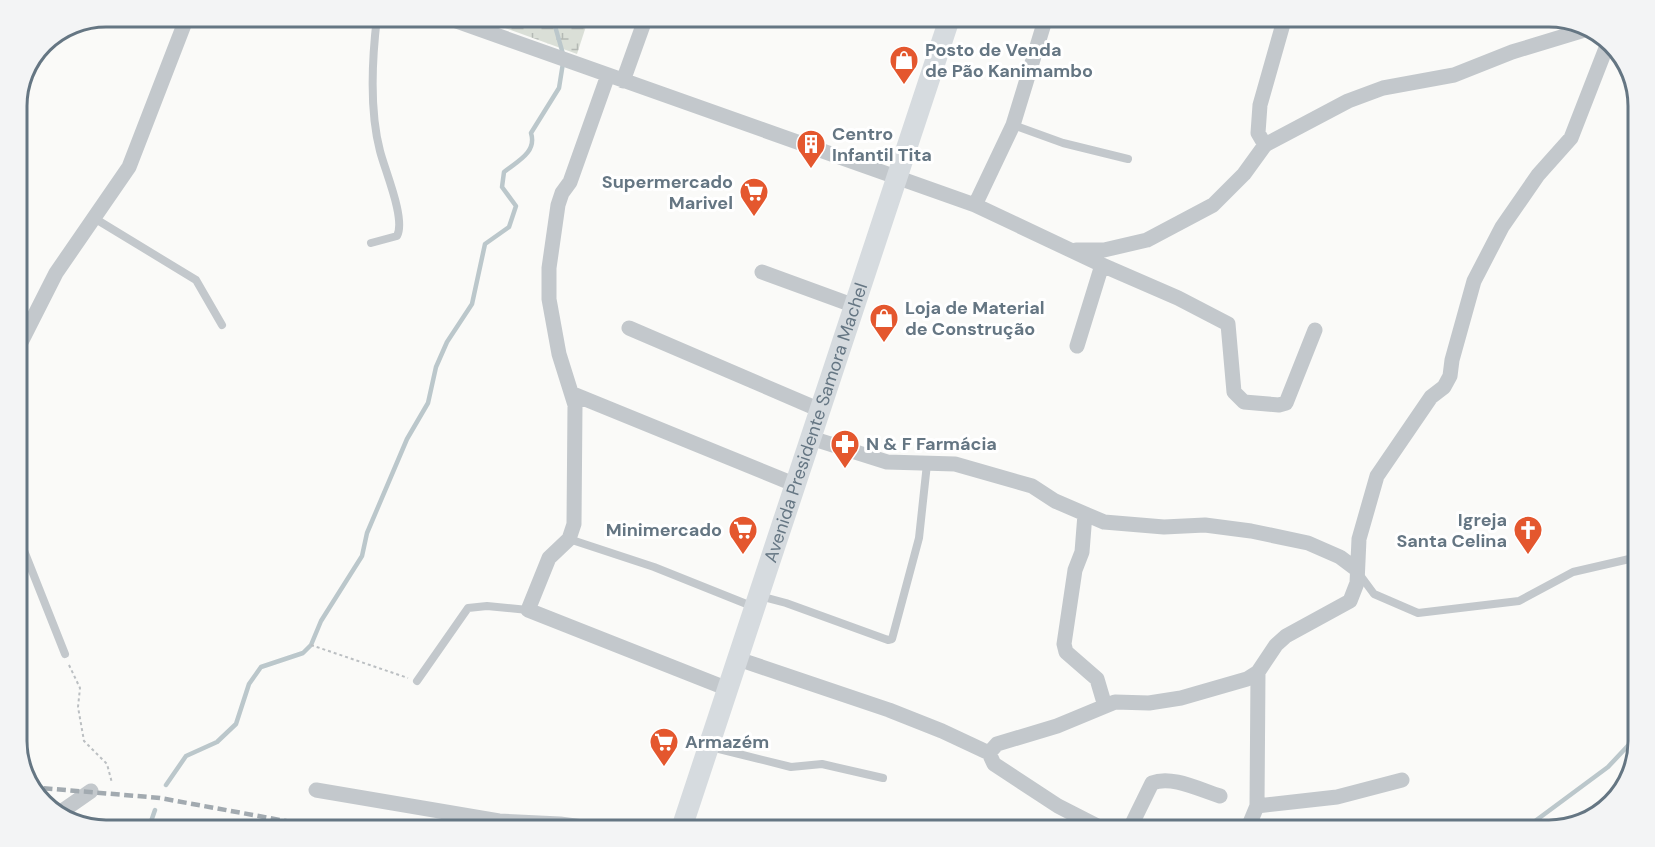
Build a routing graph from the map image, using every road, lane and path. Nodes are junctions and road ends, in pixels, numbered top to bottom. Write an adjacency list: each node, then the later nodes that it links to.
1 (182, 27): 17 (street)
2 (377, 27): 18 (lane)
3 (475, 27): 10 (street)
4 (642, 27): 11 (street)
5 (946, 27): 15 (main road, Avenida Presidente Samora Machel)
6 (1043, 27): 12 (street)
7 (1282, 27): 13 (street)
8 (1577, 32): 13 (street)
9 (1605, 51): 37 (street)
10 (608, 75): 11 (street); 28 (street)
11 (623, 81): 15 (street)
12 (1013, 125): 14 (lane); 16 (street)
13 (1265, 145): 19 (street)
14 (1128, 159)
15 (897, 177): 16 (street); 22 (main road, Avenida Presidente Samora Machel)
16 (975, 205): 19 (street)
17 (94, 218): 23 (lane); 25 (street)
18 (371, 243)
19 (1073, 250): 20 (street)
20 (1102, 265): 26 (street); 27 (street)
21 (762, 272): 22 (street)
22 (855, 306): 29 (main road, Avenida Presidente Samora Machel)
23 (222, 325)
24 (629, 328): 29 (street)
25 (27, 330)
26 (1315, 330)
27 (1077, 346)
28 (573, 394): 32 (street); 34 (street)
29 (820, 410): 30 (main road, Avenida Presidente Samora Machel)
30 (811, 438): 31 (street); 32 (main road, Avenida Presidente Samora Machel)
31 (927, 464): 33 (street); 38 (lane)
32 (796, 485): 38 (main road, Avenida Presidente Samora Machel)
33 (1085, 514): 37 (street); 46 (street)
34 (569, 539): 38 (lane); 39 (street)
35 (27, 558): 41 (lane)
36 (1628, 559): 37 (lane)
37 (1356, 569): 43 (street)
38 (757, 602): 42 (main road, Avenida Presidente Samora Machel)
39 (528, 610): 44 (lane); 45 (street)
40 (311, 645): 44 (path)
41 (65, 654): 51 (path)
42 (738, 659): 45 (main road, Avenida Presidente Samora Machel); 48 (street)
43 (1258, 672): 46 (street); 55 (street)
44 (417, 681)
45 (728, 689): 47 (main road, Avenida Presidente Samora Machel)
46 (1105, 706): 48 (street)
47 (709, 747): 49 (lane); 58 (main road, Avenida Presidente Samora Machel)
48 (989, 753): 59 (street)
49 (883, 778)
50 (1402, 780): 55 (street)
51 (112, 783)
52 (316, 790): 57 (street)
53 (91, 791): 56 (street)
54 (1220, 796): 60 (street)
55 (1257, 806): 61 (street)
56 (65, 809)
57 (493, 820)
58 (685, 820)
59 (1084, 820)
60 (1134, 820)
61 (1251, 820)

